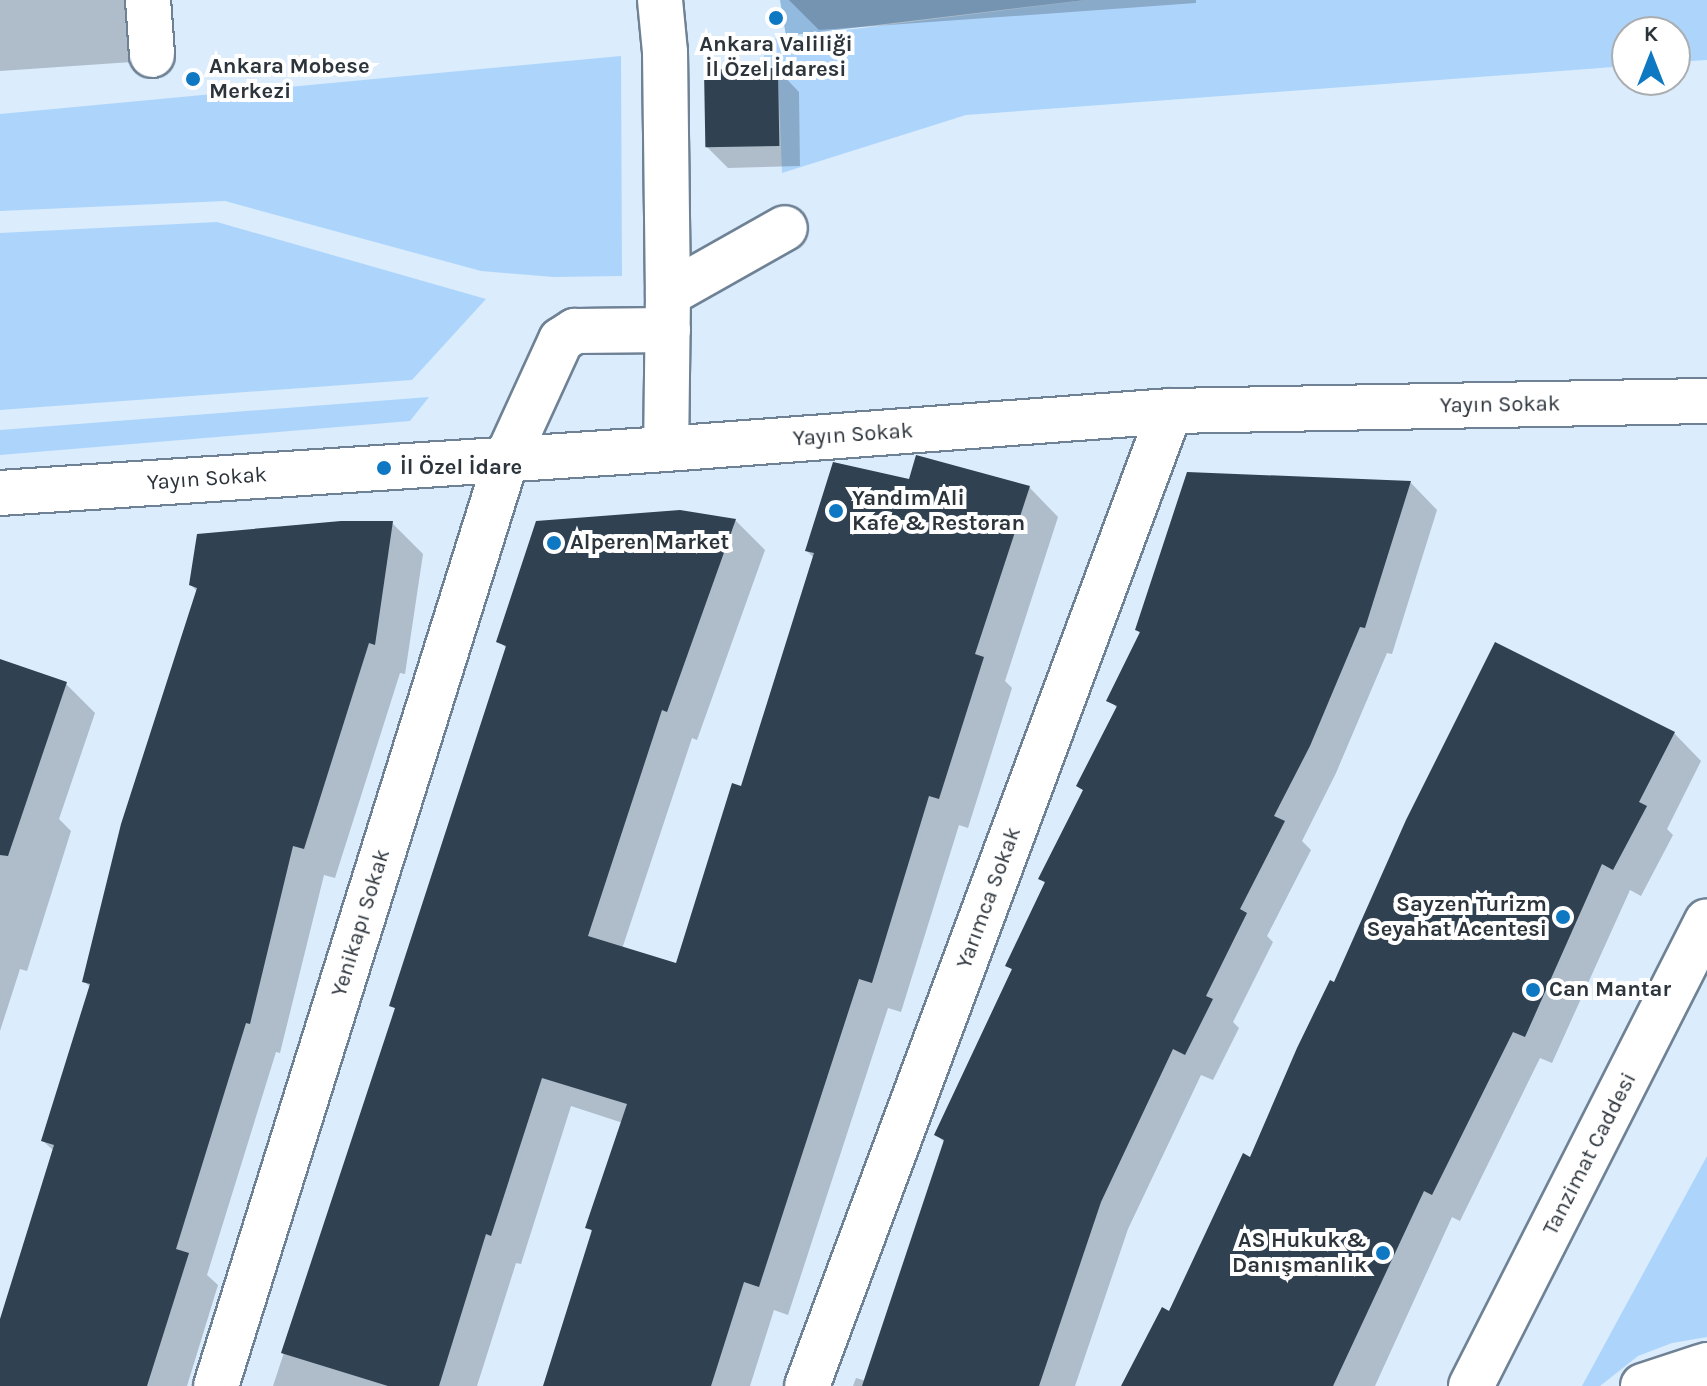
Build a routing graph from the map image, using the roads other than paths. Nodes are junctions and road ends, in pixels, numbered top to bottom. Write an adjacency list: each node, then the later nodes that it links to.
1 (148, 0): 3 (street)
2 (660, 0): 5 (street)
3 (152, 55)
4 (785, 228): 5 (street)
5 (668, 312): 8 (street); 9 (street, Yenikapı Sokak)
6 (1707, 401): 7 (street, Yayın Sokak)
7 (1170, 411): 8 (street, Yayın Sokak); 14 (street, Yarımca Sokak)
8 (666, 449): 9 (street, Yayın Sokak)
9 (506, 460): 10 (street, Yayın Sokak); 13 (street, Yenikapı Sokak)
10 (0, 493)
11 (1707, 921): 15 (street, Tanzimat Caddesi)
12 (1707, 1365): 16 (street)
13 (216, 1386)
14 (807, 1386)
15 (1471, 1386)
16 (1643, 1386)

